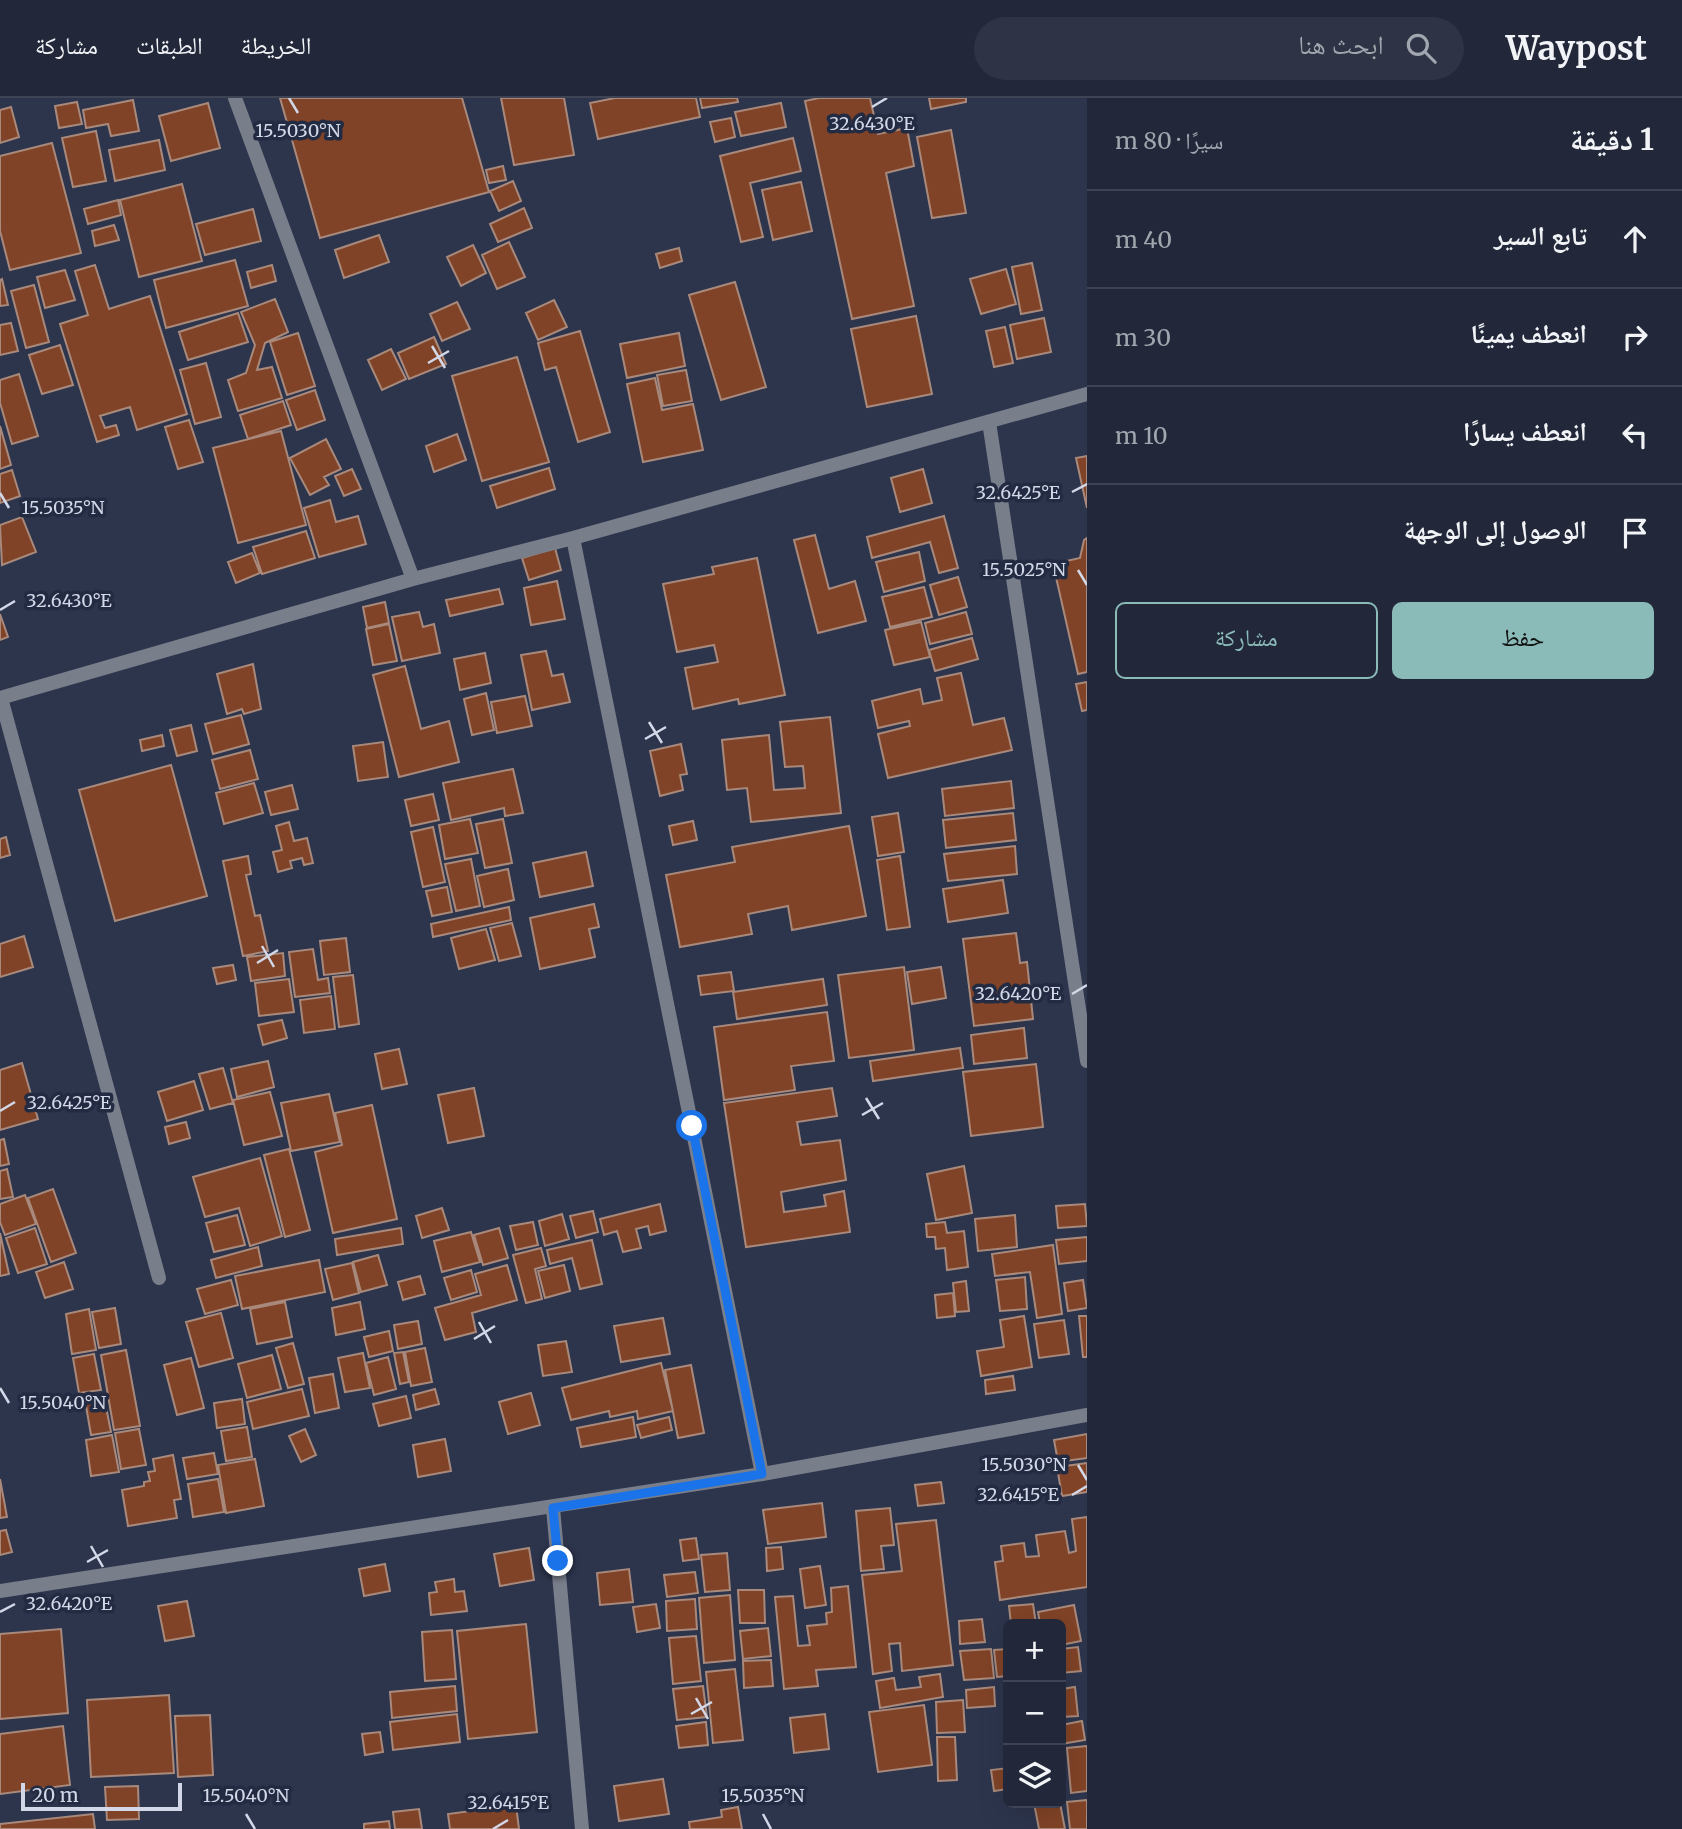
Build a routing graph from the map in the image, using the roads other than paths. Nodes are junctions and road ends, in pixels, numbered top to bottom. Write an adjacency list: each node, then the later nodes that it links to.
1 (235, 98): 5 (street)
2 (1087, 394): 3 (street)
3 (989, 422): 4 (street); 7 (street)
4 (573, 538): 5 (street); 10 (street)
5 (413, 579): 6 (street)
6 (0, 698): 8 (street)
7 (1087, 1061)
8 (159, 1278)
9 (1087, 1415): 10 (street)
10 (762, 1474): 11 (street)
11 (553, 1508): 12 (street); 13 (street)
12 (0, 1591)
13 (582, 1829)

